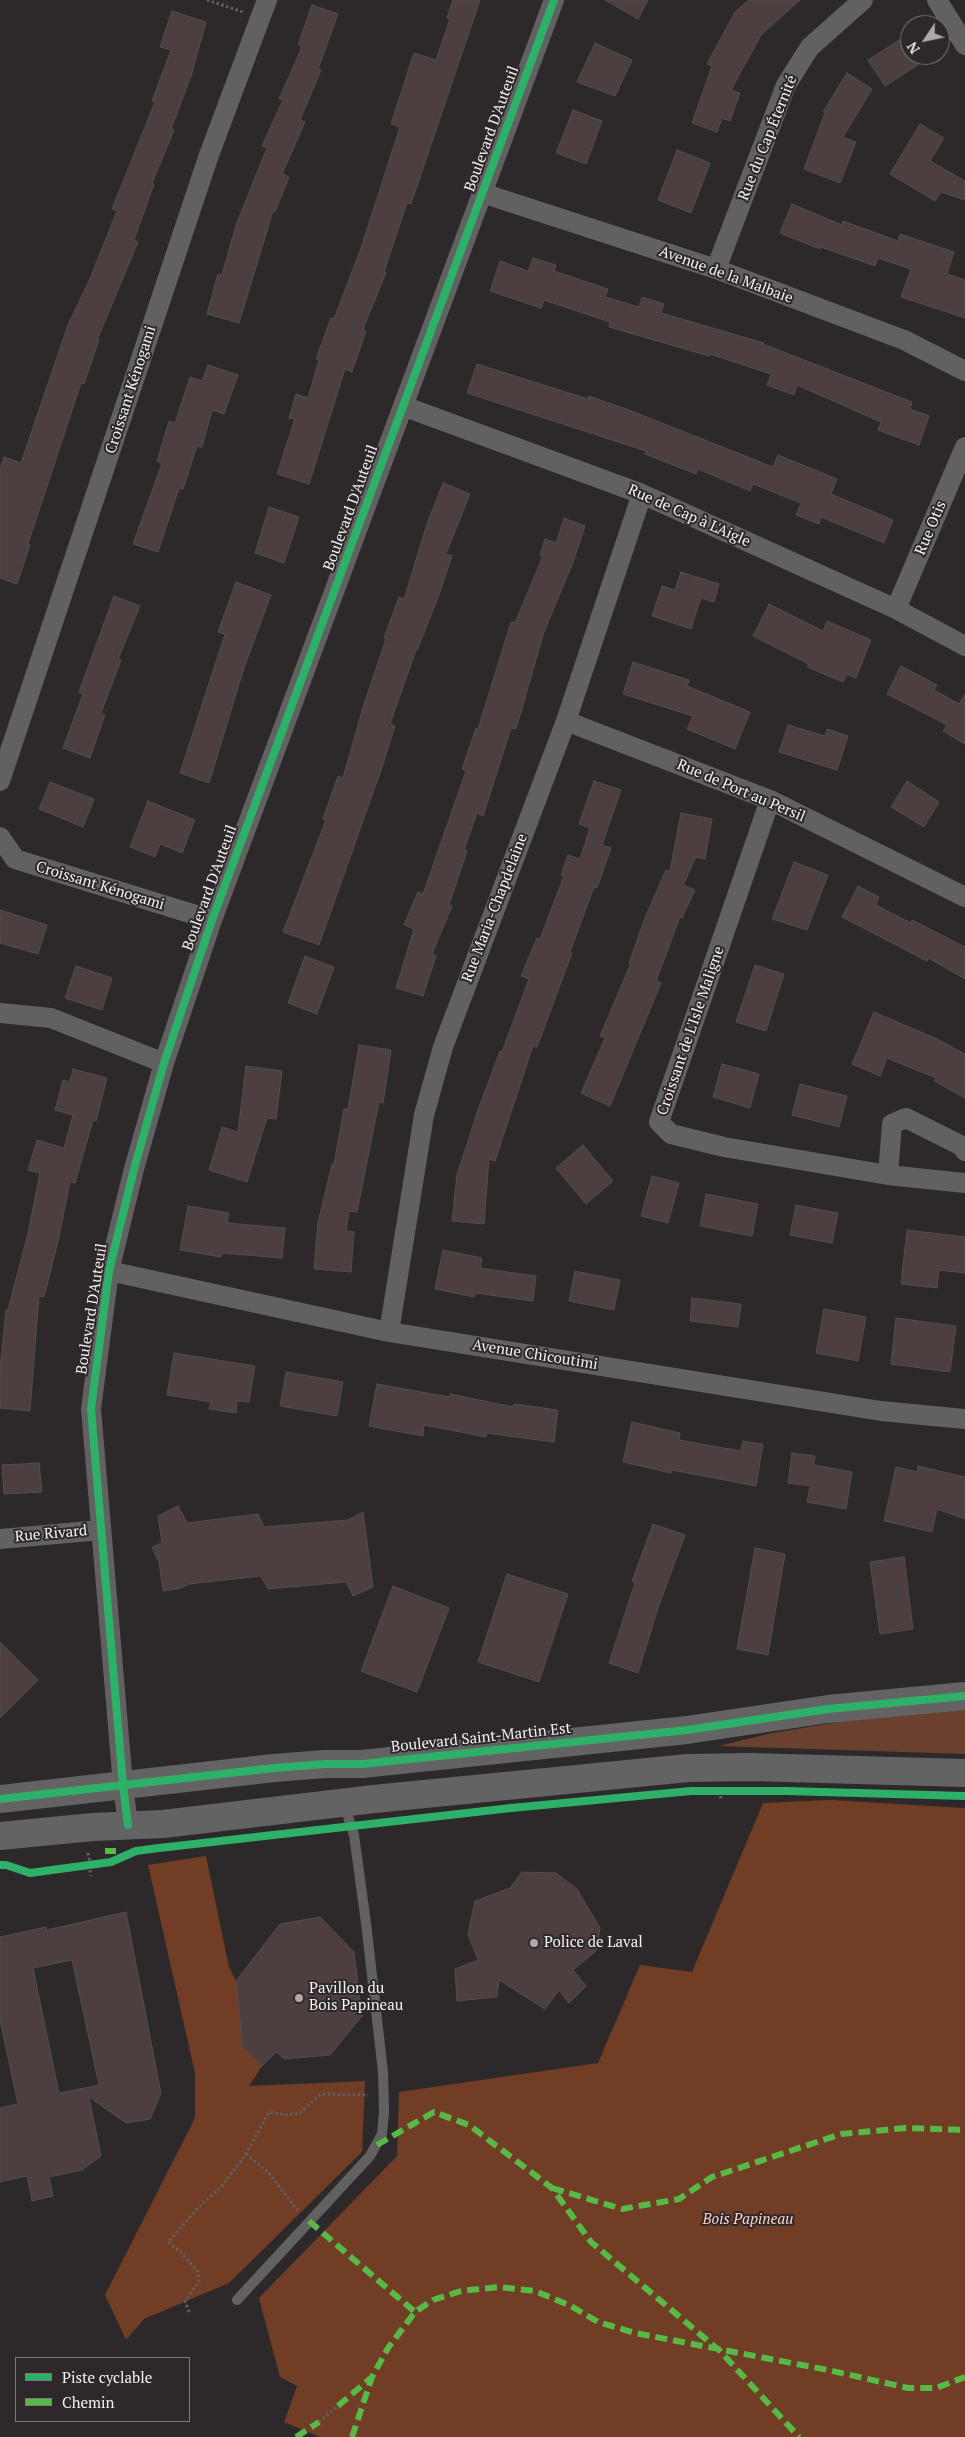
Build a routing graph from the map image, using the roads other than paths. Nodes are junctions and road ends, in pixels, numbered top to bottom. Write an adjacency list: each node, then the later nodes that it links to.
1 (267, 0): 15 (street, Croissant Kénogami)
2 (554, 0): 6 (street, Boulevard D'Auteuil)
3 (863, 0): 7 (street, Rue du Cap Éternité)
4 (937, 0): 5 (street)
5 (965, 46)
6 (482, 193): 7 (street, Avenue de la Malbaie); 9 (street, Boulevard D'Auteuil)
7 (716, 269): 8 (street, Avenue de la Malbaie)
8 (965, 371)
9 (403, 406): 11 (street, Rue de Cap à L'Aigle); 19 (street, Boulevard D'Auteuil)
10 (965, 447): 12 (street, Rue Otis)
11 (642, 494): 12 (street, Rue de Cap à L'Aigle); 14 (street, Rue Maria-Chapdelaine)
12 (896, 609): 13 (street, Rue de Cap à L'Aigle)
13 (965, 646)
14 (566, 721): 16 (street, Rue de Port au Persil); 26 (street, Rue Maria-Chapdelaine)
15 (0, 781)
16 (770, 800): 18 (street, Rue de Port au Persil); 23 (street, Croissant de L'Isle Maligne)
17 (0, 837): 19 (street, Croissant Kénogami)
18 (965, 897)
19 (212, 920): 21 (street, Boulevard D'Auteuil)
20 (0, 1013): 21 (street)
21 (164, 1063): 25 (street, Boulevard D'Auteuil)
22 (965, 1150): 23 (street)
23 (888, 1175): 24 (street, Croissant de L'Isle Maligne)
24 (965, 1183)
25 (109, 1271): 26 (street, Avenue Chicoutimi); 28 (street, Boulevard D'Auteuil)
26 (389, 1332): 27 (street, Avenue Chicoutimi)
27 (965, 1419)
28 (101, 1530): 29 (street, Rue Rivard); 35 (street, Boulevard D'Auteuil)
29 (0, 1539)
30 (965, 1696): 31 (main road, Boulevard Saint-Martin Est)
31 (524, 1747): 32 (main road, Boulevard Saint-Martin Est); 34 (main road)
32 (325, 1764): 35 (main road, Boulevard Saint-Martin Est); 37 (main road)
33 (965, 1773): 34 (main road)
34 (528, 1783): 37 (main road)
35 (123, 1785): 36 (main road, Boulevard Saint-Martin Est); 38 (street, Boulevard D'Auteuil)
36 (0, 1799)
37 (344, 1802): 38 (main road); 40 (lane)
38 (128, 1825): 39 (main road)
39 (0, 1836)
40 (237, 2300)

